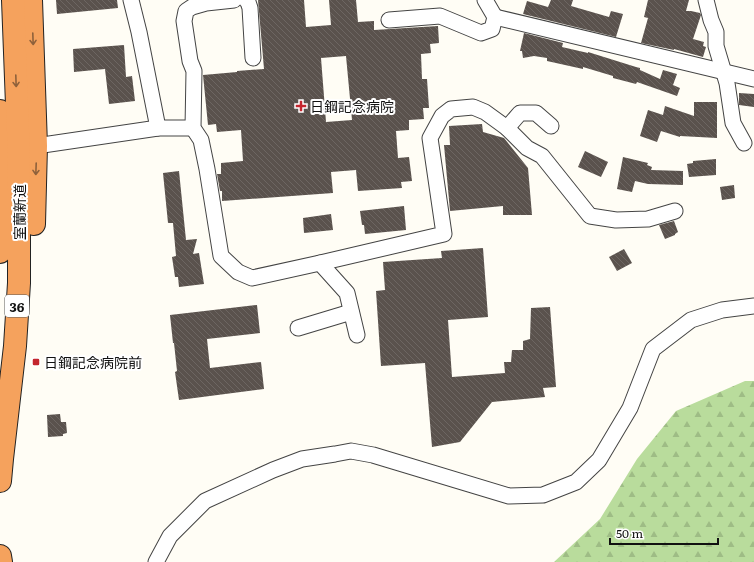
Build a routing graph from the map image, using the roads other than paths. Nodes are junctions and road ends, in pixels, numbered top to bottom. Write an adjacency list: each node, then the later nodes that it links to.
1 (13, 0): 20 (highway, 室蘭新道 / 36, one-way to 20)
2 (31, 0): 19 (highway, one-way to 19)
3 (131, 0): 15 (street)
4 (234, 0): 16 (street)
5 (246, 0): 10 (street)
6 (486, 0): 8 (street)
7 (706, 0): 11 (street)
8 (495, 17): 9 (street); 11 (street)
9 (390, 20)
10 (253, 58)
11 (724, 72): 12 (street); 18 (street)
12 (754, 79)
13 (0, 111): 20 (highway, 室蘭新道 / 36)
14 (551, 126): 17 (street)
15 (158, 128): 16 (street); 19 (street)
16 (193, 128): 23 (street)
17 (507, 128): 21 (street); 23 (street)
18 (744, 143)
19 (36, 146): 28 (highway, one-way to 28)
20 (11, 190): 22 (highway, 室蘭新道 / 36); 28 (highway, 室蘭新道 / 36)
21 (675, 211)
22 (0, 252)
23 (320, 263): 25 (street)
24 (754, 306): 32 (street)
25 (351, 312): 26 (street); 27 (street)
26 (298, 328)
27 (356, 335)
28 (6, 423): 29 (highway, 36)
29 (0, 481)
30 (0, 556): 31 (highway)
31 (1, 562)
32 (156, 562)

